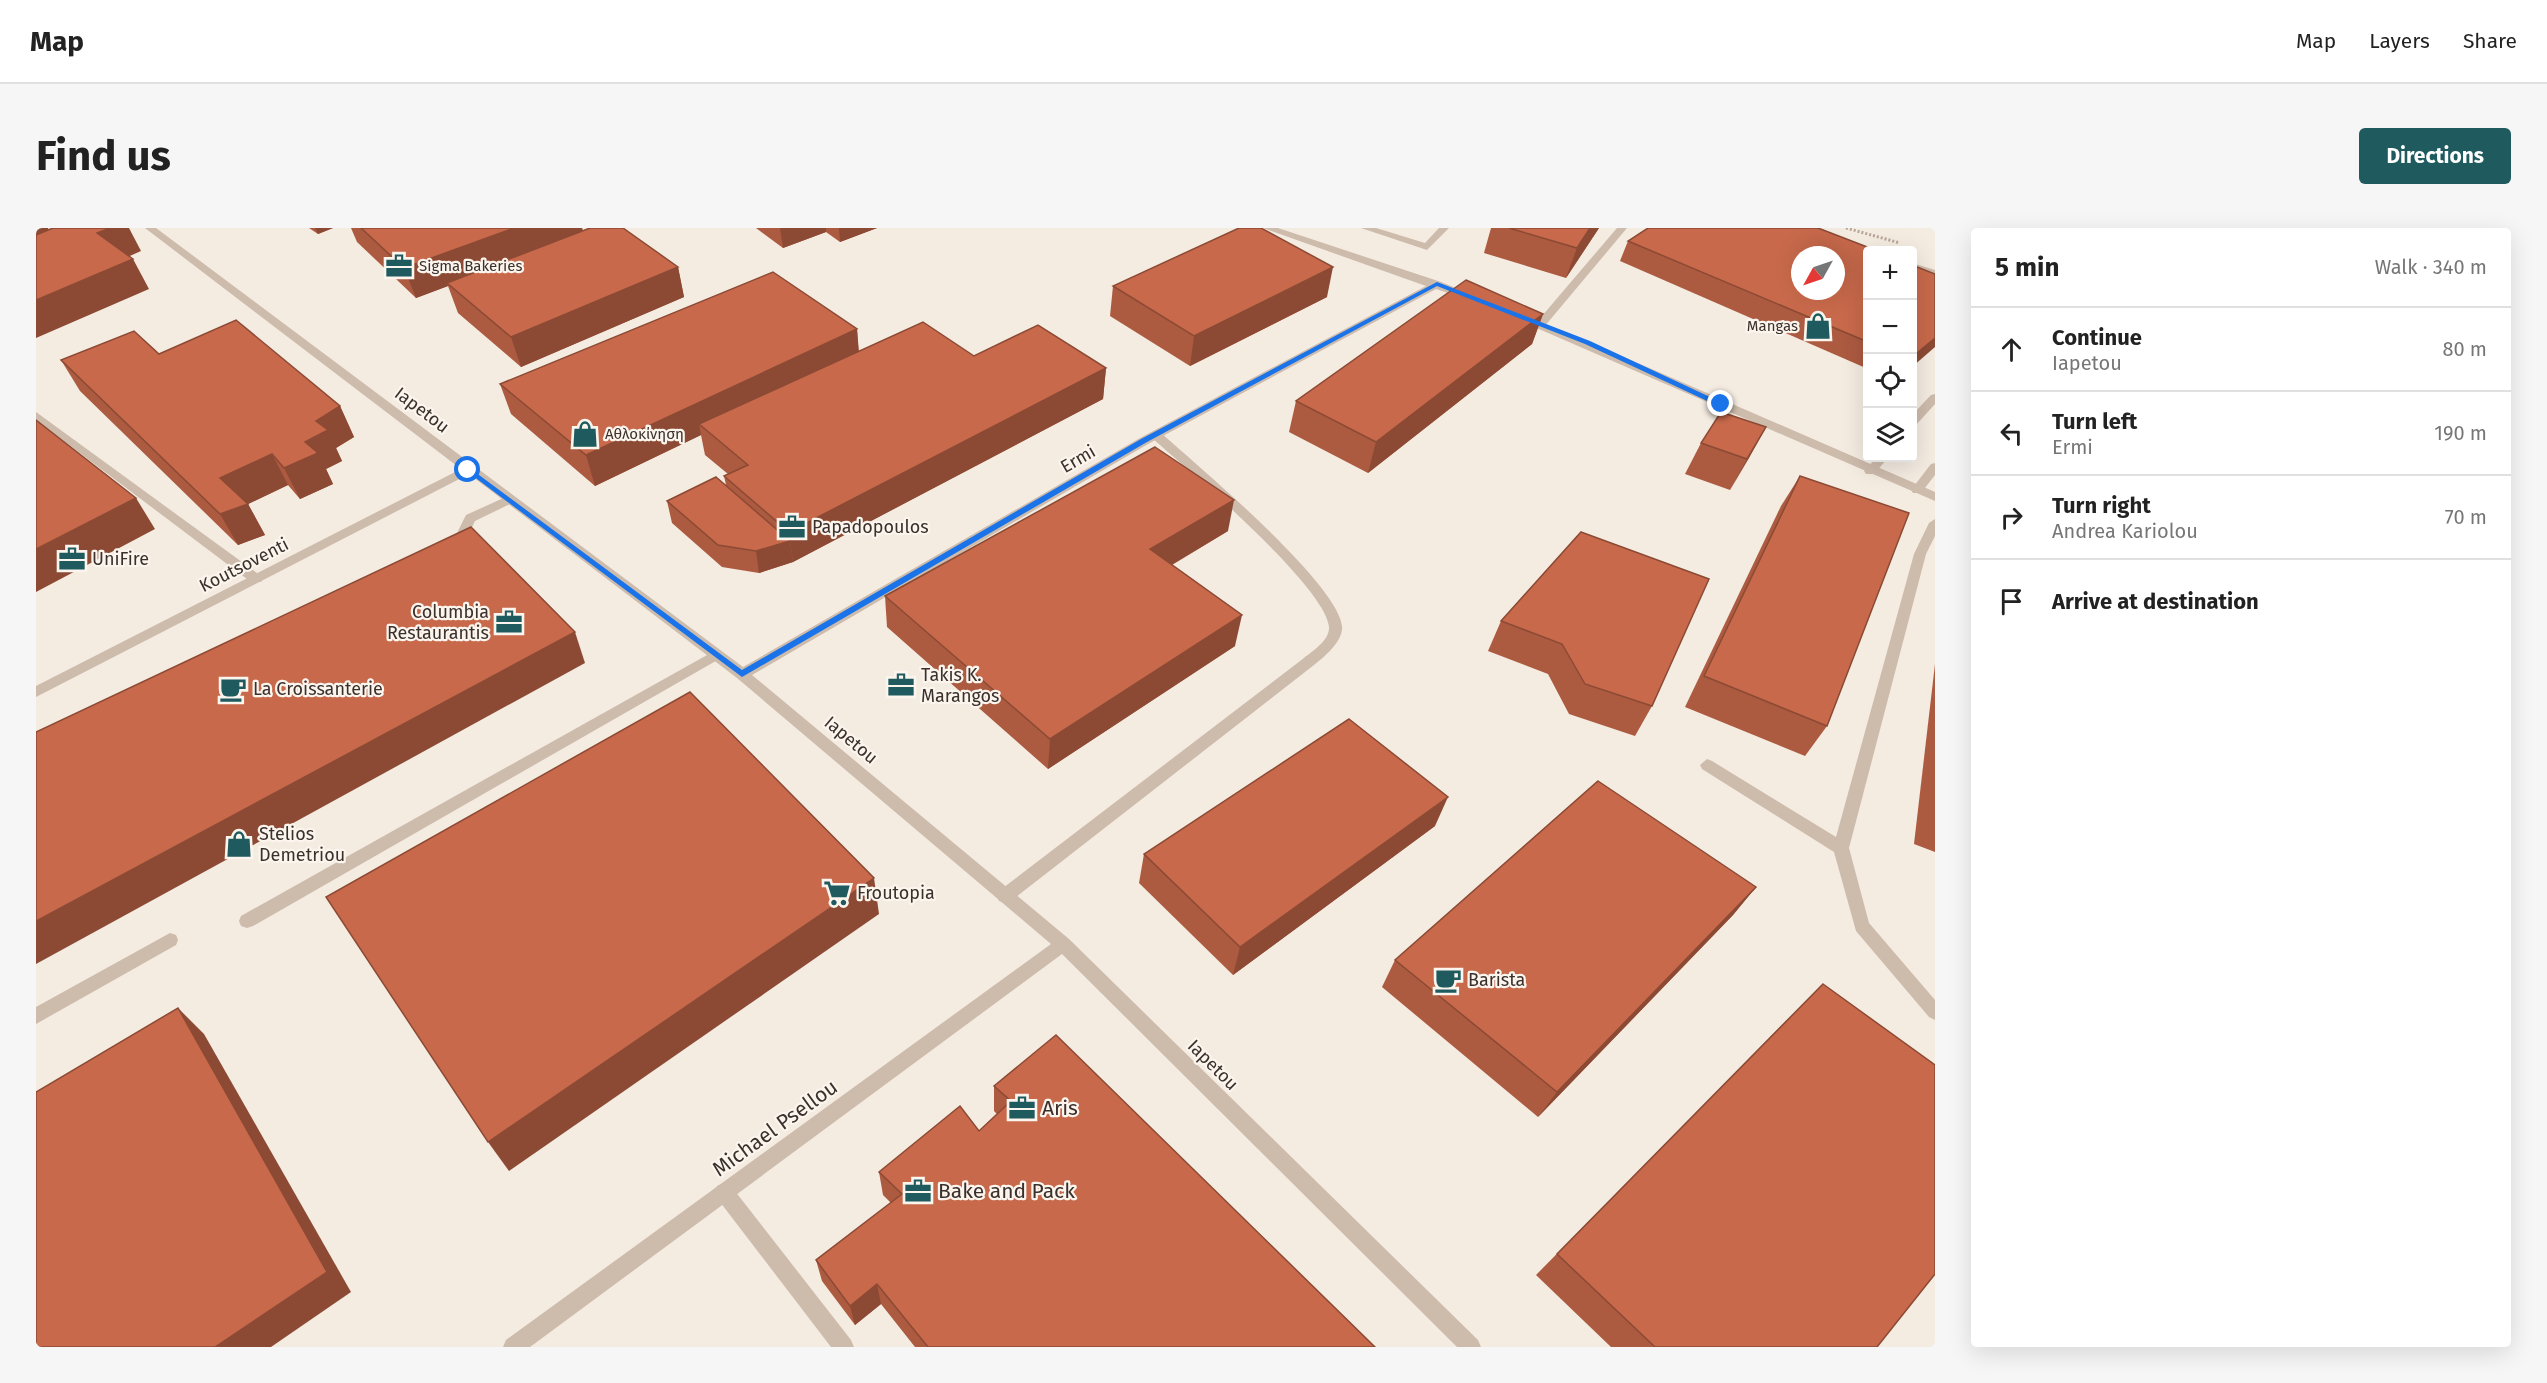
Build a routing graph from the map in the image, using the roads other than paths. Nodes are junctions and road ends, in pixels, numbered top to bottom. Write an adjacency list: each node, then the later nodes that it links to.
1 (150, 228): 18 (street, Iapetou)
2 (1268, 228): 8 (street)
3 (1366, 228): 4 (street)
4 (1444, 228)
5 (1622, 228): 11 (street)
6 (1917, 268): 7 (street)
7 (1935, 273)
8 (1437, 284): 9 (street); 15 (street, Ermi)
9 (1489, 304)
10 (1509, 312): 11 (street)
11 (1540, 325): 19 (street)
12 (1935, 397): 14 (street)
13 (36, 415): 25 (street)
14 (1917, 417)
15 (1156, 435): 27 (street, Ermi); 31 (street)
16 (1878, 462): 19 (street)
17 (1935, 467): 20 (street)
18 (468, 470): 22 (street, Iapetou); 25 (street, Koutsoventi)
19 (1870, 471): 20 (street)
20 (1917, 490): 21 (street)
21 (1935, 497)
22 (508, 500): 24 (street); 26 (street, Iapetou)
23 (1935, 523): 30 (street)
24 (447, 551)
25 (256, 579): 28 (street, Koutsoventi)
26 (716, 655): 27 (street, Iapetou); 32 (street)
27 (742, 674): 31 (street, Iapetou)
28 (36, 692)
29 (1707, 765): 30 (street)
30 (1841, 848): 35 (street)
31 (1005, 896): 34 (street, Iapetou)
32 (247, 921)
33 (170, 940): 36 (street)
34 (1063, 944): 37 (street, Michael Psellou); 40 (street, Iapetou)
35 (1935, 1012)
36 (36, 1016)
37 (724, 1192): 38 (street, Michael Psellou); 39 (street)
38 (513, 1347)
39 (844, 1347)
40 (1471, 1347)

